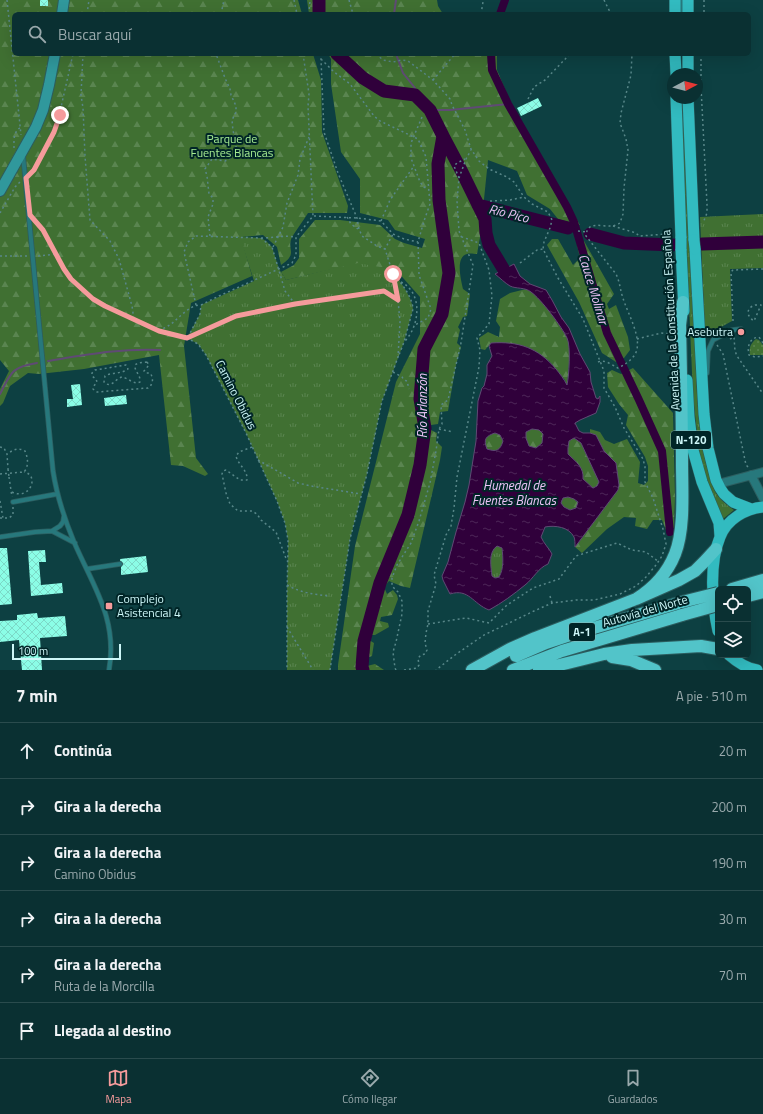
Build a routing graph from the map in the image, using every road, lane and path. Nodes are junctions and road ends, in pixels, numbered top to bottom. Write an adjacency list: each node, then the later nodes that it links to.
1 (7, 0): 26 (path)
2 (64, 0): 14 (main road)
3 (89, 0): 15 (path)
4 (224, 0): 16 (path)
5 (294, 0): 17 (path)
6 (310, 0): 18 (path)
7 (348, 0): 19 (path)
8 (485, 0): 20 (path)
9 (604, 0): 21 (path)
10 (675, 0): 22 (highway)
11 (681, 0): 23 (lane)
12 (688, 0): 24 (highway)
13 (704, 0): 25 (path)
14 (62, 12)
15 (87, 12)
16 (221, 12)
17 (297, 12)
18 (309, 12)
19 (351, 12)
20 (481, 12)
21 (610, 12)
22 (675, 12)
23 (682, 12)
24 (688, 12)
25 (704, 12)
26 (12, 49)
27 (13, 56): 49 (path)
28 (55, 56): 52 (main road)
29 (74, 56): 56 (path)
30 (83, 56): 95 (path)
31 (217, 56): 74 (path)
32 (303, 56): 50 (path)
33 (319, 56): 41 (path)
34 (378, 56): 44 (path)
35 (454, 56): 44 (path)
36 (568, 56): 45 (path)
37 (632, 56): 68 (path)
38 (675, 56): 42 (highway)
39 (688, 56): 43 (highway)
40 (701, 56): 69 (path)
41 (321, 59): 51 (path); 66 (path)
42 (676, 68)
43 (688, 68)
44 (433, 80): 53 (path)
45 (528, 99)
46 (676, 104): 80 (highway, Avenida de la Constitución Española / N-120)
47 (688, 104): 118 (highway, N-120)
48 (422, 117): 51 (path)
49 (20, 127): 52 (path); 52 (path)
50 (310, 135): 64 (path); 75 (path)
51 (413, 137): 55 (path); 58 (path)
52 (18, 149): 56 (lane); 59 (main road)
53 (471, 149): 54 (path); 60 (path)
54 (466, 159): 57 (path); 57 (path)
55 (414, 166): 58 (path); 67 (path)
56 (26, 178): 62 (path); 63 (lane)
57 (459, 178): 77 (path)
58 (429, 190): 79 (path)
59 (0, 191)
60 (524, 197): 61 (path); 83 (path)
61 (490, 201)
62 (0, 212)
63 (30, 215): 95 (path, Camino Obidus); 129 (lane)
64 (313, 216): 65 (path); 76 (path)
65 (347, 217): 66 (path); 70 (path)
66 (357, 218): 67 (path); 70 (path)
67 (382, 221): 73 (path)
68 (613, 226): 72 (path); 80 (path)
69 (702, 227)
70 (359, 230): 82 (path)
71 (578, 231): 72 (path)
72 (586, 232): 102 (path)
73 (393, 234): 79 (path); 82 (path)
74 (210, 236): 78 (path); 92 (path)
75 (278, 236): 76 (path); 78 (path); 81 (path)
76 (296, 237): 85 (path)
77 (461, 237): 116 (path); 159 (path)
78 (262, 238): 81 (path)
79 (418, 242): 97 (path)
80 (678, 243): 90 (highway, Avenida de la Constitución Española / N-120)
81 (272, 247): 85 (path)
82 (385, 249): 87 (path)
83 (543, 249): 84 (path); 109 (path)
84 (520, 263)
85 (279, 269): 91 (path); 94 (path)
86 (763, 269): 96 (path)
87 (393, 274): 88 (path); 89 (path)
88 (400, 281): 97 (path); 105 (path)
89 (398, 300): 91 (path); 108 (path)
90 (683, 302): 100 (highway); 139 (highway, Avenida de la Constitución Española / N-120)
91 (295, 304): 101 (path)
92 (196, 305): 94 (path); 99 (path)
93 (761, 305): 93 (path)
94 (201, 306): 101 (path)
95 (134, 320): 99 (path, Camino Obidus)
96 (733, 321)
97 (415, 326): 105 (path)
98 (741, 329): 104 (lane)
99 (159, 331): 101 (path, Camino Obidus)
100 (680, 335): 102 (path); 155 (highway)
101 (187, 338): 120 (path, Camino Obidus)
102 (637, 339): 109 (path)
103 (730, 339): 114 (path)
104 (713, 340): 111 (lane); 125 (path)
105 (404, 342): 108 (path)
106 (763, 343): 107 (path)
107 (763, 356)
108 (398, 357): 110 (path)
109 (599, 362): 143 (path)
110 (392, 372): 113 (path); 130 (path)
111 (707, 378)
112 (148, 388): 112 (path)
113 (409, 388)
114 (763, 392)
115 (709, 417): 118 (lane)
116 (439, 429): 117 (path); 169 (path)
117 (453, 432)
118 (706, 435): 127 (highway, N-120)
119 (0, 447): 121 (path)
120 (252, 447): 122 (path, Camino Obidus); 144 (path)
121 (6, 454): 123 (path); 126 (path, bridge)
122 (258, 460): 130 (path); 144 (path, Camino Obidus)
123 (24, 472): 124 (path); 128 (path)
124 (0, 474)
125 (756, 474): 127 (street); 131 (street)
126 (9, 478)
127 (718, 484): 135 (highway, N-120)
128 (11, 492)
129 (57, 494): 133 (lane); 136 (lane)
130 (361, 494): 168 (path)
131 (763, 498)
132 (0, 501): 137 (path)
133 (12, 502)
134 (763, 507): 135 (highway, N-120)
135 (751, 509): 139 (highway, N-120)
136 (64, 516): 138 (lane); 141 (lane)
137 (3, 518)
138 (52, 531): 140 (lane); 141 (lane)
139 (720, 536): 142 (highway, N-120)
140 (0, 537)
141 (75, 543): 146 (lane)
142 (716, 549): 155 (highway); 158 (highway, N-120)
143 (659, 562): 156 (path); 159 (path)
144 (288, 563): 148 (path, Camino Obidus)
145 (120, 564): 146 (lane)
146 (87, 569): 165 (lane)
147 (763, 580): 149 (highway)
148 (287, 586): 153 (path); 160 (path, Camino Obidus)
149 (742, 586)
150 (763, 592): 152 (highway)
151 (715, 594): 173 (highway, Autovía del Norte / A-1, bridge)
152 (751, 595)
153 (329, 596)
154 (550, 596): 156 (path)
155 (636, 599): 172 (highway)
156 (552, 604): 171 (path)
157 (715, 606): 174 (highway, Autovía del Norte / A-1, bridge)
158 (717, 622)
159 (428, 624): 170 (path)
160 (287, 627): 166 (path, Camino Obidus); 167 (path)
161 (715, 648): 162 (highway)
162 (588, 658): 175 (highway); 176 (highway)
163 (731, 658): 177 (highway)
164 (732, 658): 178 (highway)
165 (108, 670)
166 (287, 670)
167 (313, 670)
168 (330, 670)
169 (396, 670)
170 (404, 670)
171 (436, 670)
172 (472, 670)
173 (486, 670)
174 (513, 670)
175 (539, 670)
176 (655, 670)
177 (734, 670)
178 (757, 670)

